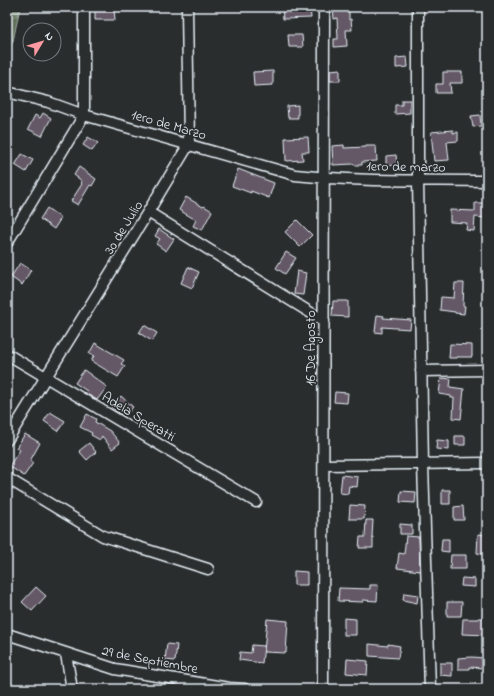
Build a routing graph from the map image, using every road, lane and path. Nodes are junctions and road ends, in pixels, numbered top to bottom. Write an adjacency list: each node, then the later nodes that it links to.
1 (84, 7): 6 (street)
2 (187, 7): 7 (street)
3 (324, 7): 8 (street, 16 De Agosto)
4 (418, 7): 9 (street)
5 (7, 92): 6 (street, 1ero de Marzo)
6 (84, 114): 7 (street, 1ero de Marzo); 12 (street)
7 (189, 144): 8 (street, 1ero de Marzo); 11 (street, 30 de Julio)
8 (324, 178): 9 (street, 1ero de marzo); 13 (street, 16 De Agosto)
9 (418, 180): 10 (street, 1ero de marzo); 16 (street)
10 (487, 181)
11 (148, 212): 13 (street); 17 (street, 30 de Julio)
12 (7, 243)
13 (324, 321): 21 (street, 16 De Agosto)
14 (7, 354): 17 (street, Adela Speratti)
15 (487, 370): 16 (street)
16 (421, 371): 20 (street)
17 (46, 377): 18 (street, 30 de Julio); 23 (street, Adela Speratti)
18 (7, 440)
19 (487, 463): 20 (street)
20 (423, 464): 21 (street); 30 (street)
21 (324, 465): 29 (street, 16 De Agosto)
22 (7, 478): 24 (street)
23 (256, 502)
24 (208, 569)
25 (7, 634): 26 (street, 29 de Septiembre)
26 (66, 654): 27 (street); 28 (street, 29 de Septiembre)
27 (72, 689)
28 (245, 689)
29 (323, 689)
30 (430, 689)

